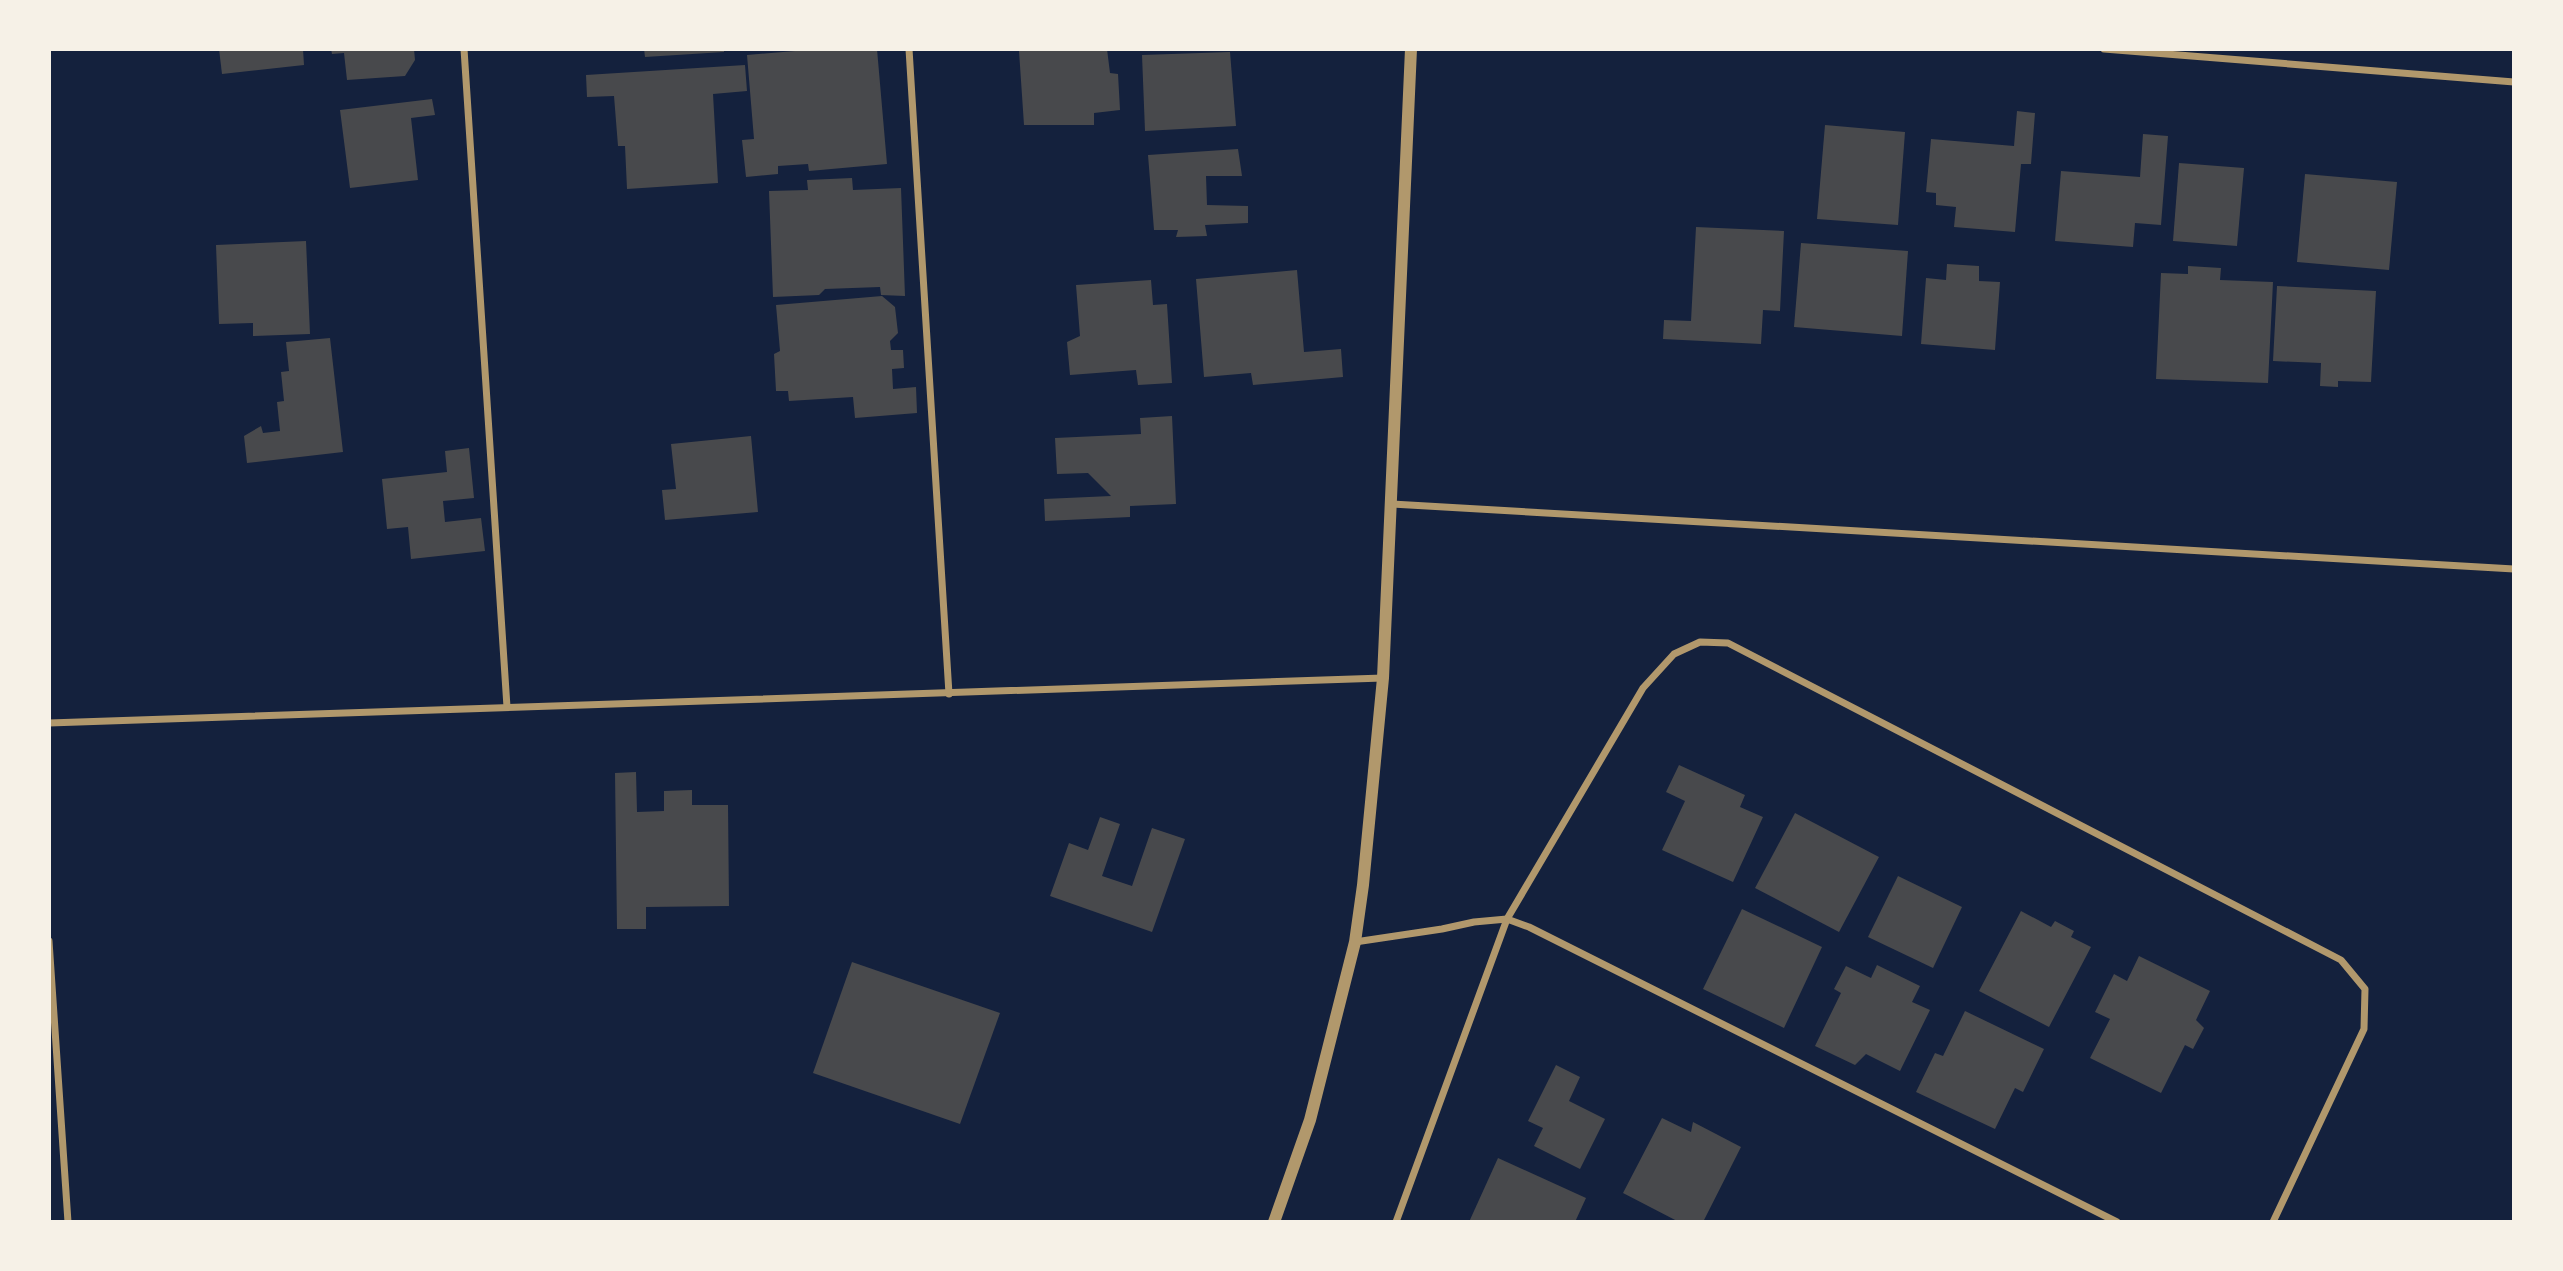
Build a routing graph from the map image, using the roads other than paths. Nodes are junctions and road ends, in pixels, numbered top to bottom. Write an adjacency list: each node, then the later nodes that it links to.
1 (464, 49): 10 (street)
2 (909, 49): 9 (street)
3 (1411, 49): 6 (street)
4 (2104, 49): 5 (street)
5 (2514, 82)
6 (1392, 503): 7 (street); 8 (street)
7 (2514, 569)
8 (1383, 678): 9 (street); 14 (street)
9 (949, 694): 10 (street)
10 (507, 707): 11 (street)
11 (49, 723)
12 (1507, 919): 14 (street); 17 (street); 18 (street); 19 (street)
13 (49, 942): 15 (street)
14 (1355, 942): 16 (street)
15 (68, 1222)
16 (1274, 1222)
17 (1396, 1222)
18 (2117, 1222)
19 (2273, 1222)

